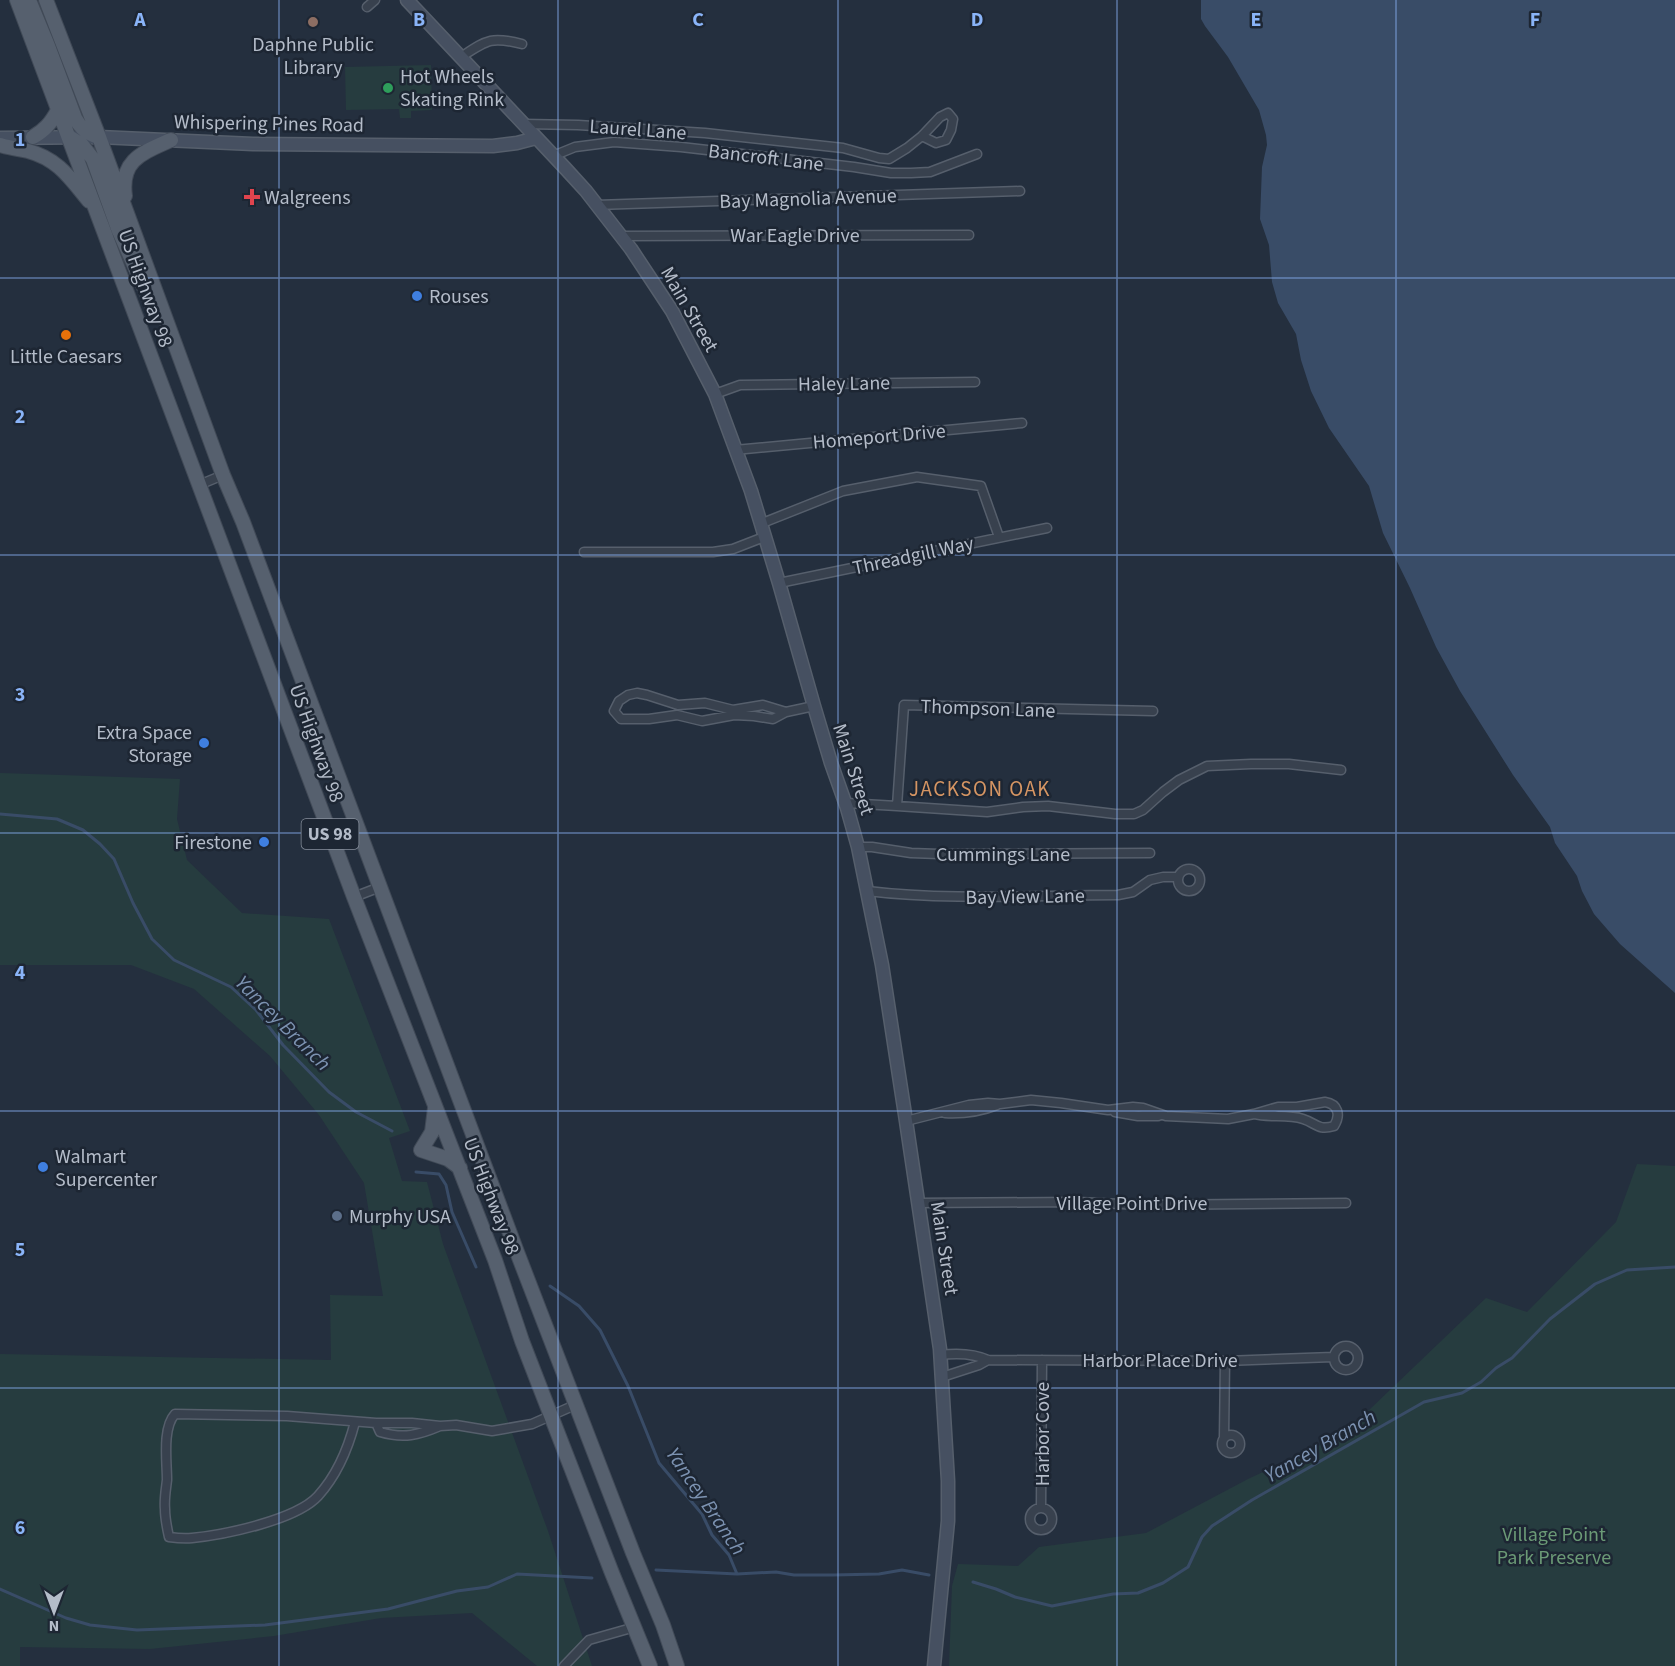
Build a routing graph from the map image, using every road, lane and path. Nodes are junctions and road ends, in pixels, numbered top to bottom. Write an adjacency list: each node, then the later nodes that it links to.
1 (17, 0): 9 (main road, US Highway 98 / US 98)
2 (29, 0): 14 (main road)
3 (46, 0): 14 (main road, US Highway 98 / US 98)
4 (375, 0): 6 (street)
5 (407, 0): 8 (main road, Main Street)
6 (367, 8)
7 (522, 44): 8 (street)
8 (461, 57): 10 (main road, Main Street)
9 (58, 110): 12 (main road); 13 (main road, US Highway 98 / US 98)
10 (524, 124): 11 (street, Laurel Lane); 16 (main road, Main Street)
11 (922, 136)
12 (33, 137): 13 (main road, Whispering Pines Road); 15 (main road, Whispering Pines Road)
13 (69, 137): 14 (main road, Whispering Pines Road); 23 (main road, US Highway 98 / US 98); 27 (main road)
14 (99, 137): 17 (main road, Whispering Pines Road); 24 (main road, US Highway 98 / US 98)
15 (0, 138)
16 (536, 138): 17 (main road, Whispering Pines Road); 20 (main road, Main Street)
17 (171, 140): 24 (main road)
18 (0, 145): 23 (main road)
19 (976, 154): 20 (street, Bancroft Lane)
20 (553, 156): 22 (main road, Main Street)
21 (1020, 190): 22 (street, Bay Magnolia Avenue)
22 (596, 205): 26 (main road, Main Street)
23 (97, 211): 33 (main road, US Highway 98 / US 98)
24 (128, 216): 27 (main road, US Highway 98 / US 98)
25 (969, 235): 26 (street, War Eagle Drive)
26 (621, 236): 29 (main road, Main Street)
27 (177, 347): 32 (main road, US Highway 98 / US 98)
28 (975, 382): 29 (street, Haley Lane)
29 (715, 394): 31 (main road, Main Street)
30 (1022, 423): 31 (street, Homeport Drive)
31 (735, 450): 34 (main road, Main Street)
32 (223, 475): 33 (street); 51 (main road, US Highway 98 / US 98)
33 (198, 485): 53 (main road, US Highway 98 / US 98)
34 (760, 524): 36 (main road, Main Street); 37 (street)
35 (1047, 528): 37 (street, Threadgill Way)
36 (764, 537): 38 (street); 39 (main road, Main Street)
37 (999, 537): 39 (street, Threadgill Way)
38 (584, 552)
39 (779, 583): 41 (main road, Main Street)
40 (678, 705): 43 (street); 44 (street); 44 (street)
41 (814, 706): 43 (street); 46 (main road, Main Street)
42 (1152, 711): 47 (street, Thompson Lane)
43 (734, 712): 44 (street)
44 (677, 715)
45 (1341, 770): 47 (street)
46 (846, 803): 47 (street); 48 (main road, Main Street)
47 (897, 806)
48 (858, 847): 49 (street, Cummings Lane); 52 (main road, Main Street)
49 (1150, 853)
50 (1178, 877): 52 (street, Bay View Lane)
51 (380, 887): 53 (street); 66 (main road, US Highway 98 / US 98)
52 (867, 891): 56 (main road, Main Street)
53 (354, 897): 54 (main road, US Highway 98 / US 98)
54 (436, 1105): 57 (main road, US Highway 98 / US 98); 57 (main road)
55 (1254, 1114): 55 (street); 56 (street)
56 (906, 1121): 58 (main road, Main Street)
57 (460, 1167): 67 (main road, US Highway 98 / US 98)
58 (918, 1203): 59 (street, Village Point Drive); 60 (main road, Main Street)
59 (1346, 1203)
60 (940, 1355): 62 (street, Harbor Place Drive); 65 (main road, Main Street)
61 (1333, 1357): 64 (street, Harbor Place Drive)
62 (988, 1360): 63 (street, Harbor Place Drive); 65 (street, Harbor Place Drive)
63 (1042, 1360): 64 (street, Harbor Place Drive); 72 (street, Harbor Cove)
64 (1225, 1361): 71 (street)
65 (942, 1377): 77 (main road, Main Street)
66 (575, 1405): 67 (street); 76 (main road, US Highway 98 / US 98)
67 (551, 1414): 70 (street); 73 (main road, US Highway 98 / US 98)
68 (355, 1422): 68 (street); 69 (street)
69 (376, 1423): 70 (street); 70 (street)
70 (440, 1426)
71 (1224, 1438)
72 (1041, 1508)
73 (635, 1627): 74 (street); 75 (main road, US Highway 98 / US 98)
74 (564, 1666)
75 (650, 1666)
76 (677, 1666)
77 (934, 1666)

